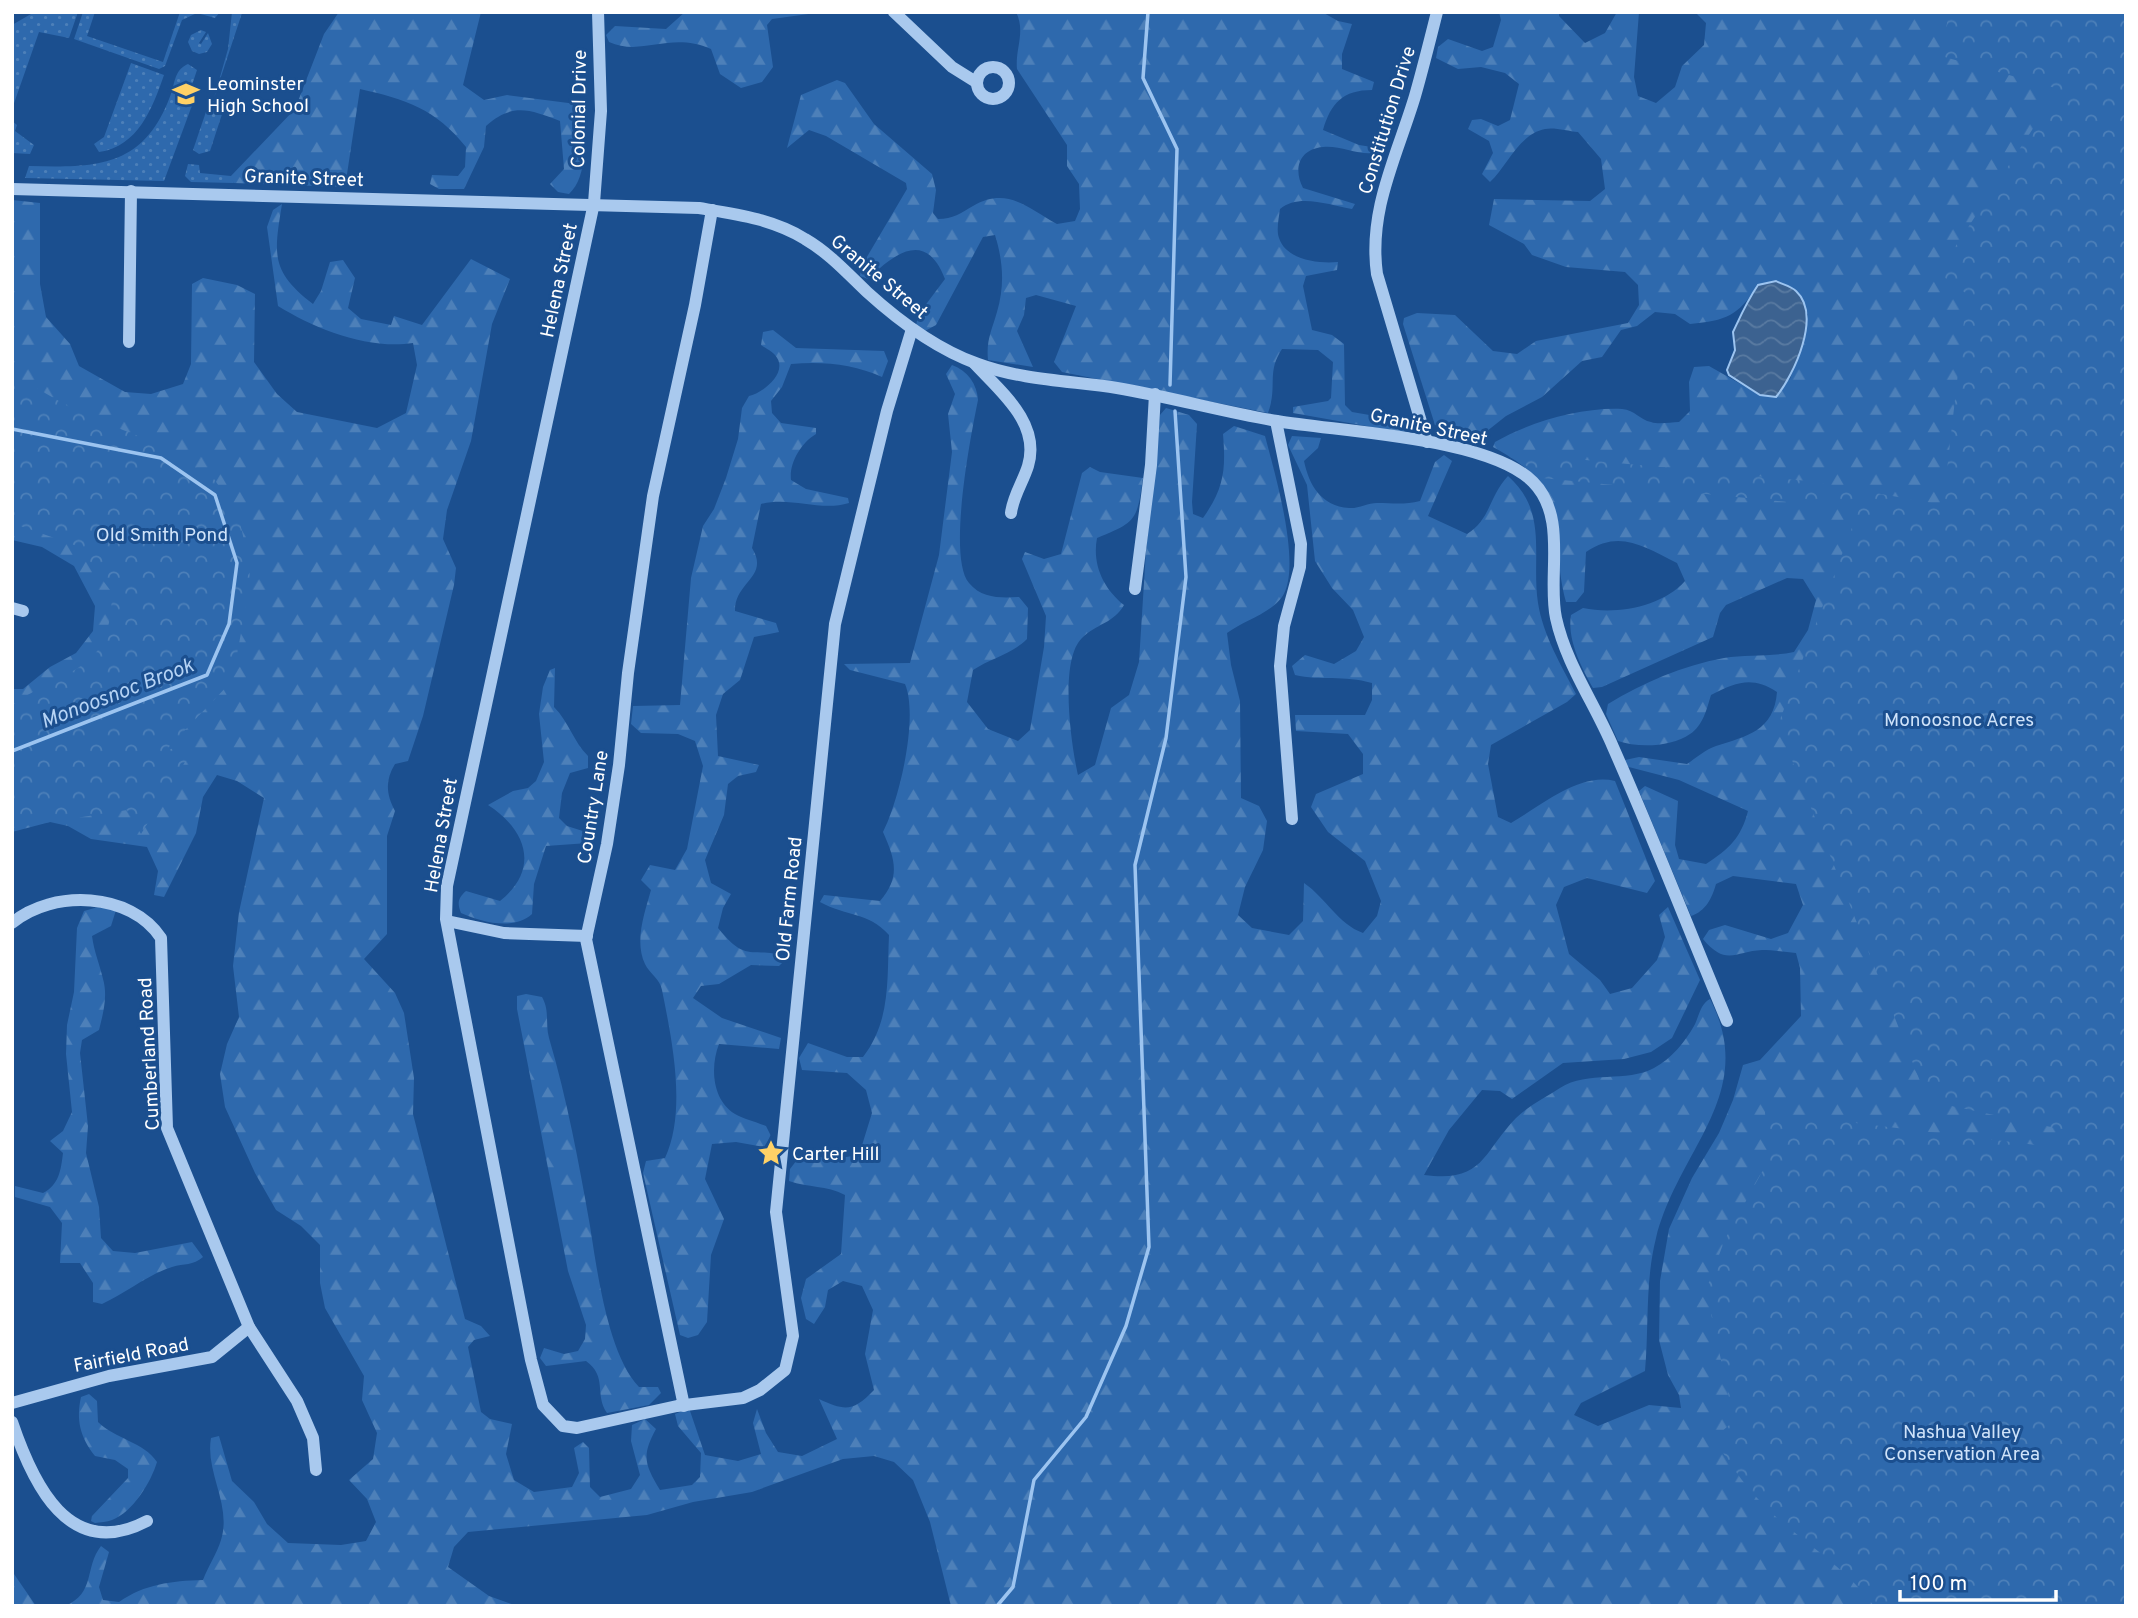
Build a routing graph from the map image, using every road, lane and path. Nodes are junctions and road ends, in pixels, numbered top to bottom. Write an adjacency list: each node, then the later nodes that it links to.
1 (598, 12): 7 (street, Colonial Drive)
2 (894, 12): 4 (street)
3 (1437, 12): 14 (street, Constitution Drive)
4 (976, 82)
5 (12, 189): 6 (street, Granite Street)
6 (131, 191): 7 (street, Granite Street); 10 (street)
7 (593, 206): 8 (street, Granite Street); 18 (street, Helena Street)
8 (712, 210): 9 (street, Granite Street); 20 (street, Country Lane)
9 (912, 329): 11 (street, Granite Street); 24 (street, Old Farm Road)
10 (129, 342)
11 (971, 361): 12 (street, Granite Street); 15 (street)
12 (1155, 394): 13 (street, Granite Street); 16 (street)
13 (1276, 421): 14 (street, Granite Street); 17 (street)
14 (1427, 442): 21 (street, Granite Street)
15 (1011, 513)
16 (1135, 589)
17 (1292, 819)
18 (447, 921): 20 (street); 24 (street, Helena Street)
19 (12, 923): 22 (street, Cumberland Road)
20 (587, 936): 24 (street, Country Lane)
21 (1727, 1021)
22 (249, 1327): 23 (street, Fairfield Road); 26 (street, Cumberland Road)
23 (12, 1403)
24 (684, 1406)
25 (12, 1422): 27 (street)
26 (316, 1470)
27 (147, 1521)

